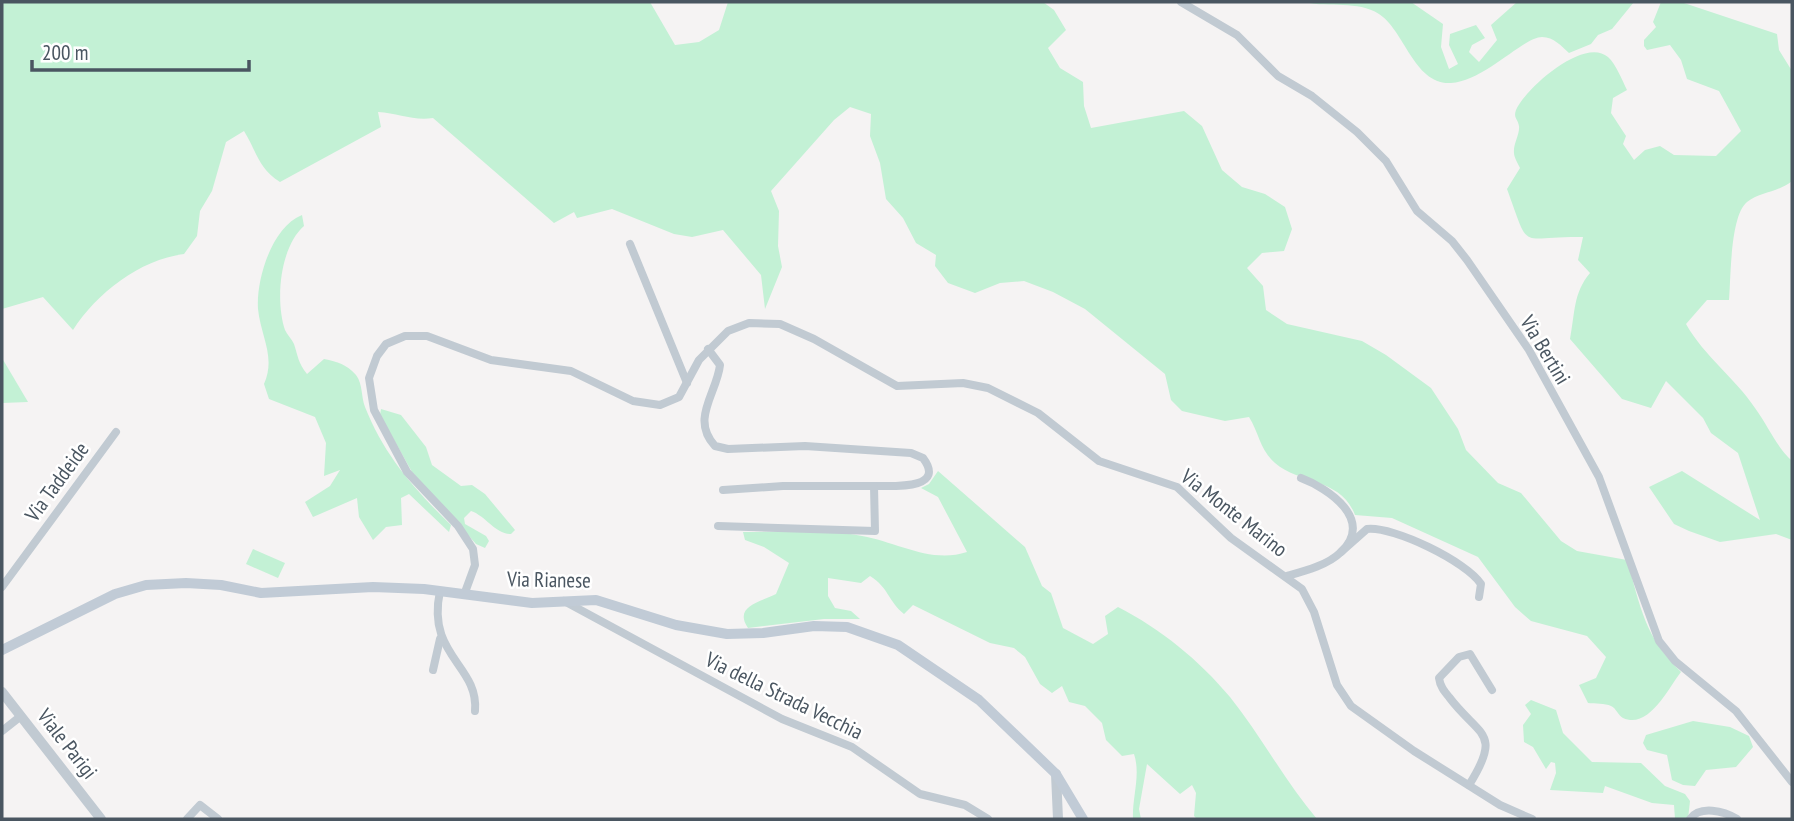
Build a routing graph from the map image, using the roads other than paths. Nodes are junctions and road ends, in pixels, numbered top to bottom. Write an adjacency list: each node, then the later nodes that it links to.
1 (1181, 2): 26 (street, Via Bertini)
2 (630, 244): 4 (street)
3 (708, 349): 4 (street, Via Monte Marino); 7 (street); 11 (street, Via Monte Marino)
4 (687, 383): 14 (street, Via Monte Marino)
5 (116, 432): 12 (street, Via Taddeide)
6 (1301, 478): 10 (street)
7 (874, 486): 8 (street); 9 (street)
8 (723, 490)
9 (719, 526)
10 (1341, 552): 11 (street); 15 (street)
11 (1287, 576): 27 (street, Via Monte Marino)
12 (2, 587)
13 (440, 591): 14 (main road, Via Rianese); 17 (street); 18 (main road, Via Rianese)
14 (464, 595): 16 (main road, Via Rianese)
15 (1479, 597)
16 (564, 601): 25 (main road, Via Rianese); 31 (street, Via della Strada Vecchia)
17 (440, 638): 19 (street); 22 (street)
18 (2, 650)
19 (433, 670)
20 (1492, 690): 27 (street)
21 (2, 692): 23 (street, Viale Parigi)
22 (475, 711)
23 (21, 716): 24 (street); 28 (street, Viale Parigi)
24 (2, 731)
25 (1056, 774): 32 (street); 33 (main road, Via Rianese)
26 (1792, 782)
27 (1469, 785): 34 (street, Via Monte Marino)
28 (101, 819)
29 (187, 819): 30 (street)
30 (218, 819)
31 (988, 819)
32 (1058, 819)
33 (1083, 819)
34 (1532, 819)
35 (1690, 819): 36 (street)
36 (1737, 819)

